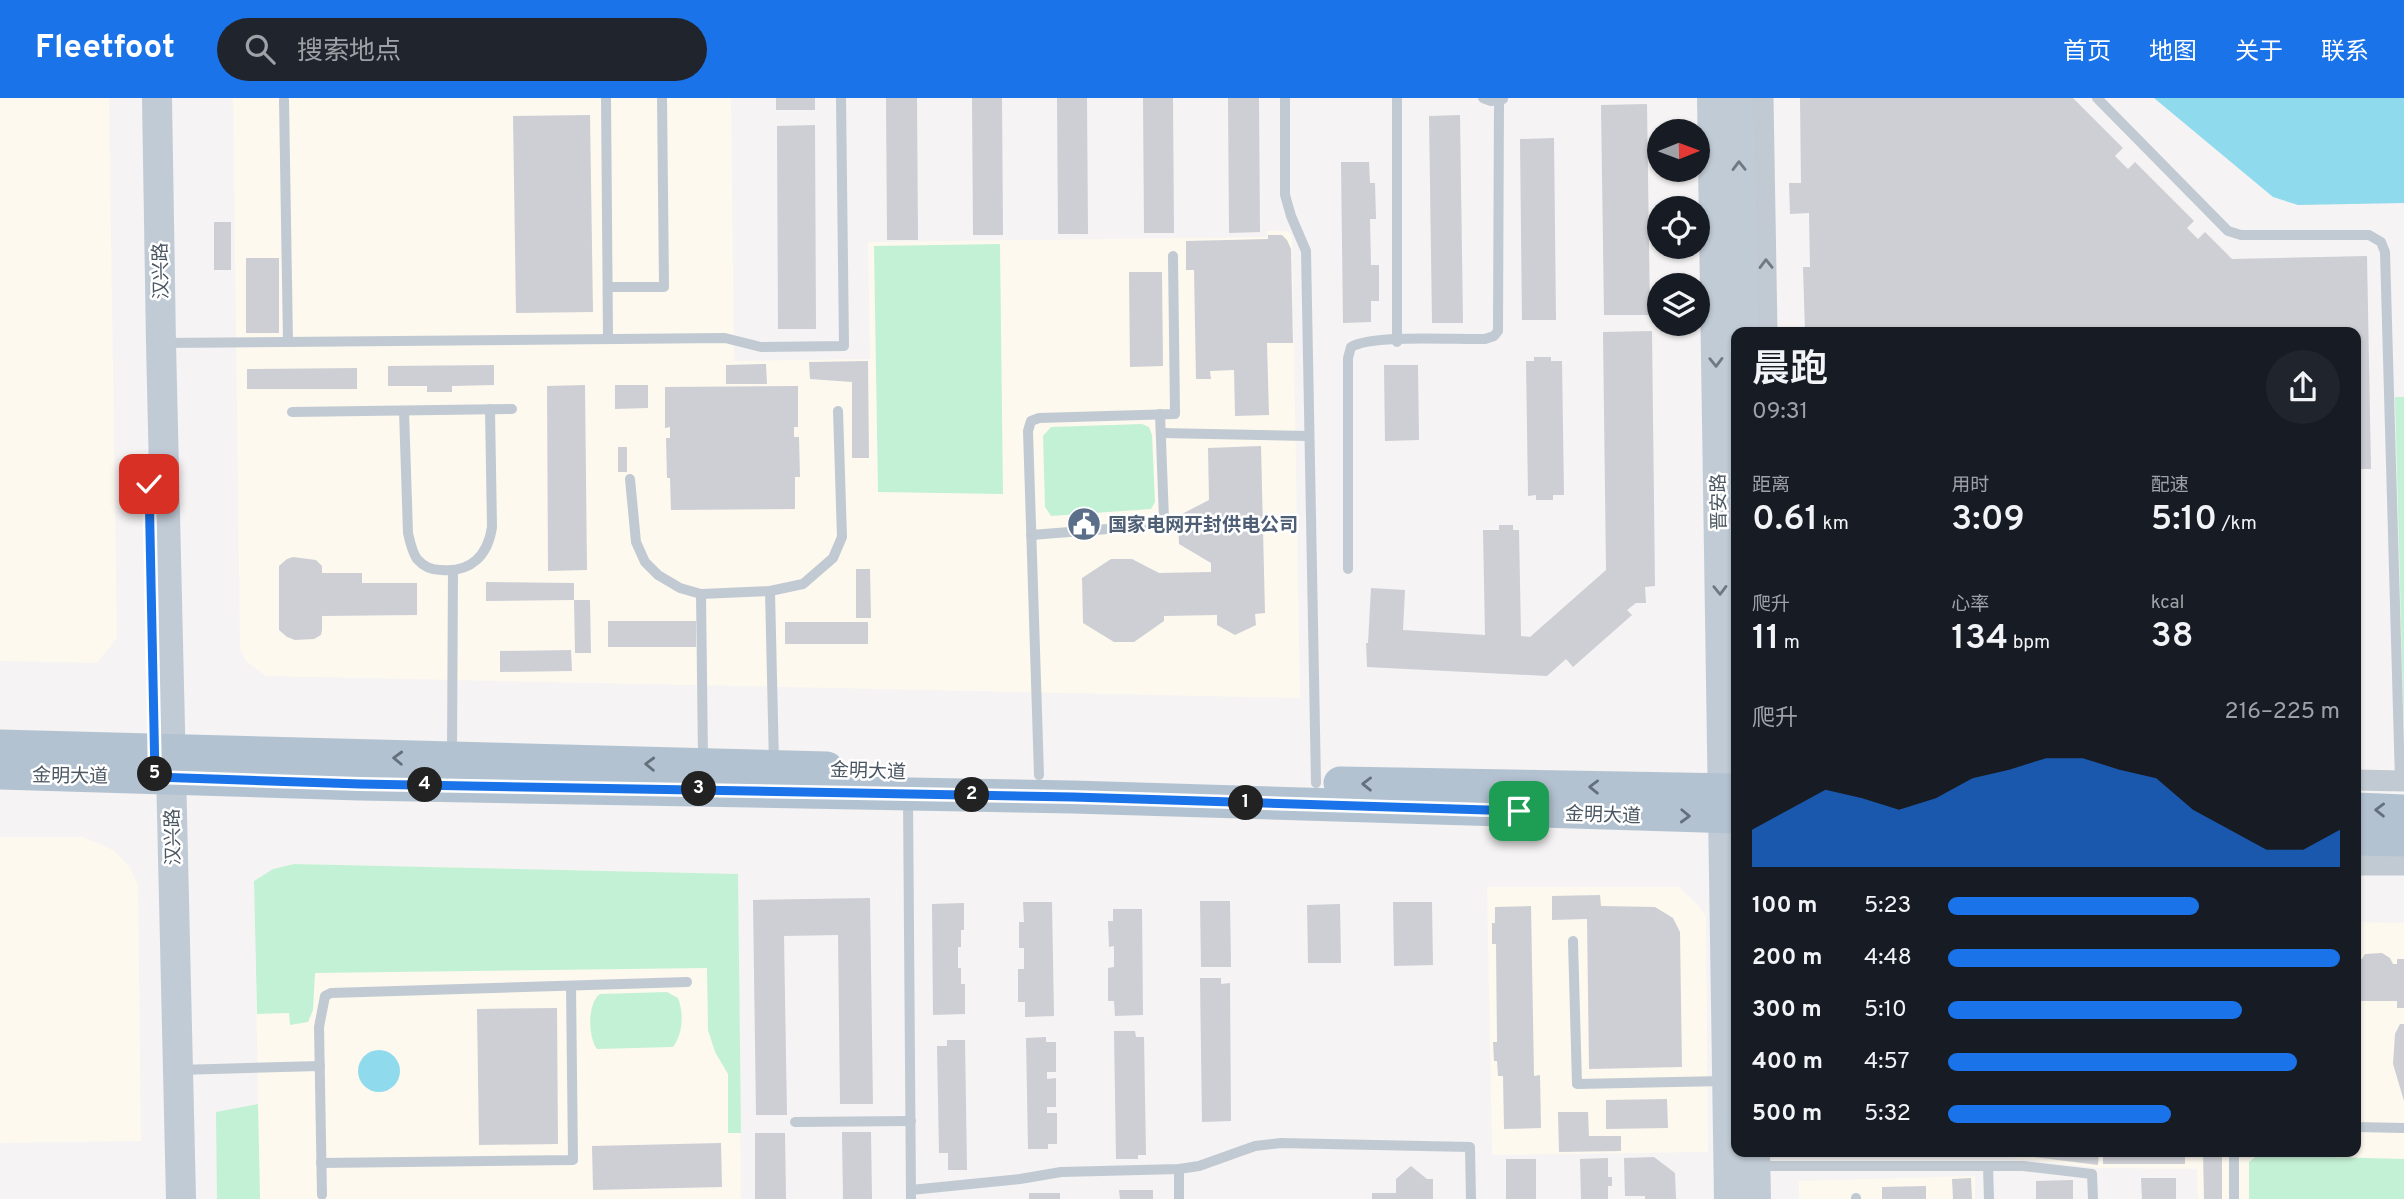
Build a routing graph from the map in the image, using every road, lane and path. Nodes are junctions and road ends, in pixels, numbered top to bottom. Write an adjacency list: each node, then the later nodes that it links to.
1 (144, 98): 39 (street, 汉兴路)
2 (157, 98): 22 (street, 汉兴路)
3 (606, 98): 16 (lane)
4 (662, 98): 16 (lane)
5 (841, 98): 19 (lane)
6 (1285, 98): 30 (lane)
7 (1397, 98): 20 (lane)
8 (1483, 98): 13 (lane)
9 (1712, 98): 48 (street, 晋安路, one-way to 48)
10 (1738, 98): 17 (street, one-way to 10)
11 (1763, 98): 18 (street, one-way to 11)
12 (2097, 98): 46 (lane)
13 (1502, 99): 20 (lane)
14 (284, 100): 21 (lane)
15 (1173, 256): 28 (lane)
16 (608, 287): 19 (lane)
17 (1742, 327)
18 (1767, 327)
19 (608, 339): 21 (lane)
20 (1397, 341): 33 (lane)
21 (288, 342): 22 (lane)
22 (161, 343): 39 (street, 汉兴路)
23 (490, 409): 24 (lane); 25 (lane); 34 (lane)
24 (512, 409)
25 (404, 411): 27 (lane); 34 (lane)
26 (838, 411): 35 (lane)
27 (292, 412)
28 (1160, 414): 29 (lane); 32 (lane)
29 (1161, 433): 30 (lane); 32 (lane)
30 (1309, 436): 45 (lane)
31 (630, 479): 36 (lane)
32 (1031, 535): 43 (lane)
33 (1348, 569)
34 (453, 571): 38 (lane)
35 (770, 592): 36 (lane); 41 (lane)
36 (701, 594): 40 (lane)
37 (0, 746): 39 (main road, 金明大道)
38 (452, 759): 39 (main road, 金明大道, one-way to 39); 40 (main road, 金明大道, one-way to 38)
39 (163, 764): 42 (main road, 金明大道); 47 (main road, 金明大道); 58 (street, 汉兴路); 71 (street, 汉兴路)
40 (703, 766): 41 (main road, 金明大道)
41 (775, 767): 43 (main road, 金明大道)
42 (0, 773)
43 (1039, 775): 45 (main road, 金明大道)
44 (2361, 781): 46 (street)
45 (1316, 783): 48 (main road, 金明大道, one-way to 45)
46 (2403, 791): 49 (main road, one-way to 49)
47 (908, 793): 48 (main road, 金明大道, one-way to 48); 60 (lane)
48 (1730, 804): 59 (street, 晋安路)
49 (2361, 807)
50 (2361, 839): 51 (main road)
51 (2404, 839)
52 (2361, 865): 53 (street)
53 (2404, 865)
54 (1573, 941): 59 (lane)
55 (687, 982): 56 (lane)
56 (571, 986): 57 (lane); 66 (lane)
57 (320, 1066): 58 (lane); 66 (lane)
58 (177, 1070): 72 (street, 汉兴路)
59 (1727, 1080): 75 (street, 晋安路)
60 (911, 1121): 61 (lane); 69 (lane)
61 (795, 1122)
62 (2361, 1127): 63 (lane)
63 (2404, 1128)
64 (2234, 1157): 79 (lane)
65 (1755, 1159): 67 (lane); 76 (street)
66 (321, 1163): 70 (lane)
67 (1988, 1166): 77 (lane); 78 (lane)
68 (1179, 1169): 69 (lane); 73 (lane); 74 (lane)
69 (911, 1194)
70 (322, 1195)
71 (166, 1199)
72 (181, 1199)
73 (1179, 1199)
74 (1471, 1199)
75 (1729, 1199)
76 (1756, 1199)
77 (1989, 1199)
78 (2093, 1199)
79 (2234, 1199)

